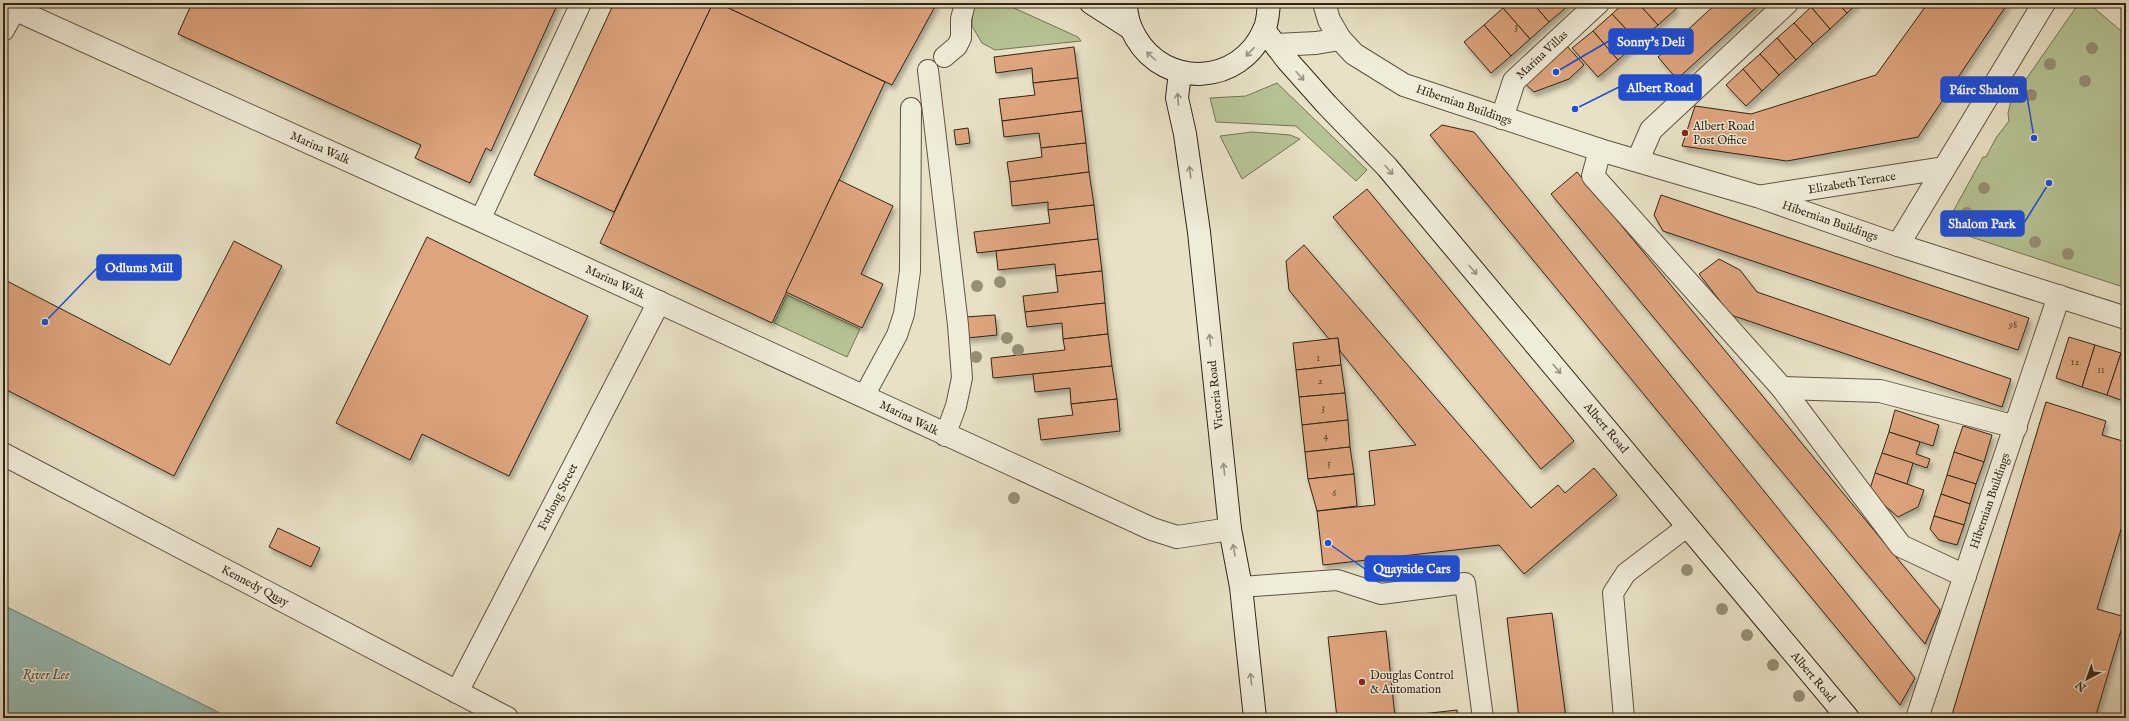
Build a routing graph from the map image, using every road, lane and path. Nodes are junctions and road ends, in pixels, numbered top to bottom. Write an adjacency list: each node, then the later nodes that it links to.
1 (580, 3): 24 (lane)
2 (965, 3): 15 (lane)
3 (1091, 3): 11 (street)
4 (1126, 3): 11 (street)
5 (1270, 3): 13 (street)
6 (1324, 3): 14 (street, Hibernian Buildings)
7 (1598, 3): 19 (street, Marina Villas)
8 (1787, 3): 21 (street)
9 (2044, 3): 22 (street)
10 (12, 6): 12 (street); 24 (street, Marina Walk)
11 (1130, 28): 17 (street, one-way to 11)
12 (3, 30)
13 (1270, 38): 14 (street); 17 (street, one-way to 17); 34 (street, Albert Road, one-way to 34)
14 (1340, 39): 19 (street, Hibernian Buildings)
15 (944, 57)
16 (928, 70): 32 (lane)
17 (1180, 72): 35 (street, Victoria Road, one-way to 17)
18 (911, 108): 30 (lane)
19 (1502, 118): 20 (street, Hibernian Buildings)
20 (1600, 150): 21 (street, Hibernian Buildings); 29 (street)
21 (1638, 160): 23 (street, Hibernian Buildings)
22 (1944, 168): 23 (street, Elizabeth Terrace); 25 (street)
23 (1760, 197): 25 (street, Hibernian Buildings)
24 (480, 220): 27 (street, Marina Walk)
25 (1898, 245): 26 (street, Hibernian Buildings)
26 (2059, 296): 28 (street, Hibernian Buildings); 31 (street, Hibernian Buildings)
27 (659, 302): 30 (street, Marina Walk); 38 (street, Furlong Street)
28 (2126, 318)
29 (1782, 388): 31 (street); 36 (street)
30 (864, 396): 32 (street, Marina Walk)
31 (2016, 427): 36 (street, Hibernian Buildings)
32 (945, 436): 35 (street, Marina Walk)
33 (3, 454): 38 (street, Kennedy Quay)
34 (1688, 526): 42 (lane); 43 (street, Albert Road)
35 (1230, 529): 37 (street, Victoria Road, one-way to 35)
36 (1965, 576): 44 (street, Hibernian Buildings)
37 (1241, 587): 40 (street, Victoria Road, one-way to 37); 41 (lane)
38 (457, 692): 39 (street, Kennedy Quay)
39 (507, 718)
40 (1256, 718)
41 (1483, 718)
42 (1624, 718)
43 (1848, 718)
44 (1917, 718)

